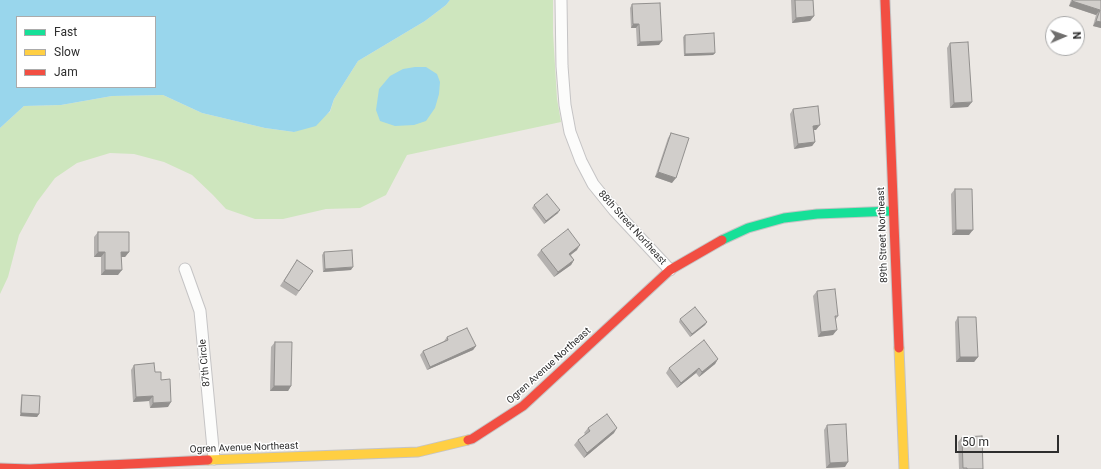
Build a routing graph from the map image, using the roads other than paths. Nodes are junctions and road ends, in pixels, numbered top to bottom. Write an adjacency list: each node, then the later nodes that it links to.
1 (561, 0): 5 (street, 88th Street Northeast)
2 (885, 0): 3 (street, 89th Street Northeast)
3 (893, 211): 5 (street, Ogren Avenue Northeast); 8 (street, 89th Street Northeast)
4 (185, 269): 6 (street, 87th Circle)
5 (670, 270): 6 (street, Ogren Avenue Northeast)
6 (214, 460): 7 (street, Ogren Avenue Northeast)
7 (0, 468)
8 (904, 469)

